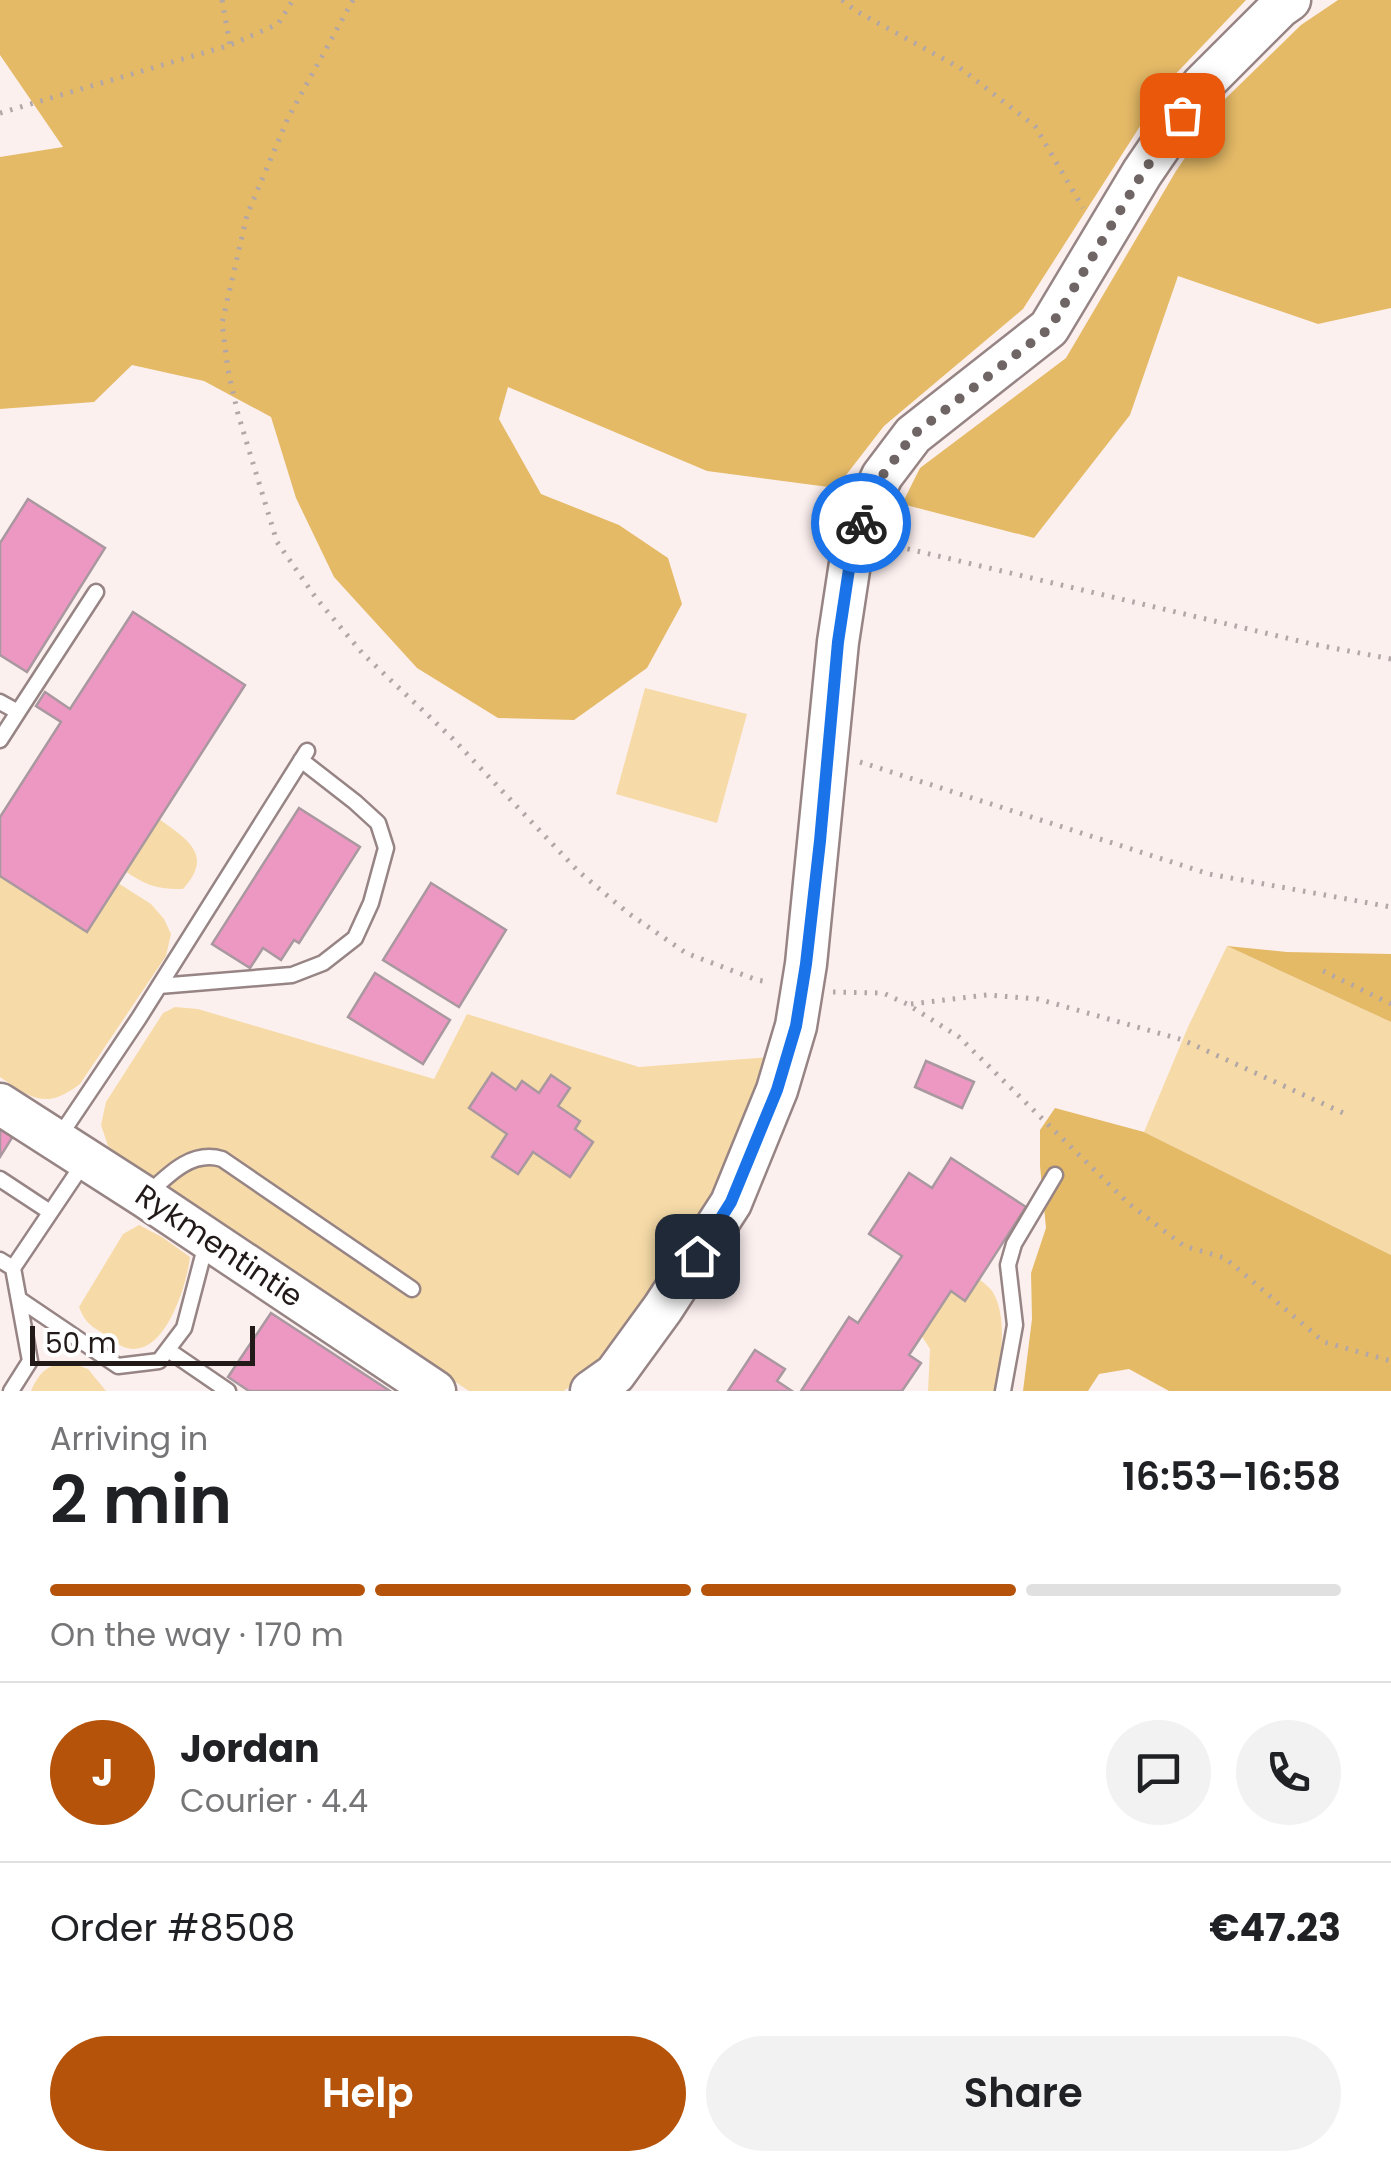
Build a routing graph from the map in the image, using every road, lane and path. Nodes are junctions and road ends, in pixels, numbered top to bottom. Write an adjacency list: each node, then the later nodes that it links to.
1 (222, 0): 6 (path)
2 (293, 0): 6 (path)
3 (353, 0): 19 (path)
4 (842, 0): 8 (path)
5 (1290, 0): 8 (street)
6 (230, 44): 7 (path)
7 (0, 114)
8 (1102, 240): 9 (street)
9 (854, 536): 11 (path); 15 (street)
10 (96, 592): 13 (lane)
11 (1391, 660)
12 (0, 702): 13 (lane)
13 (18, 712): 14 (lane)
14 (0, 740)
15 (828, 751): 16 (path); 19 (street)
16 (1391, 907)
17 (1324, 971): 21 (path)
18 (159, 986): 18 (lane); 24 (lane)
19 (802, 987): 20 (path); 38 (street)
20 (907, 1004): 23 (path); 34 (path)
21 (1391, 1004)
22 (0, 1104): 24 (street, Rykmentintie)
23 (1350, 1116)
24 (72, 1149): 27 (street, Rykmentintie); 28 (lane)
25 (1054, 1175): 39 (lane)
26 (0, 1179): 28 (lane)
27 (145, 1197): 29 (street, Rykmentintie); 31 (lane)
28 (50, 1212): 30 (lane)
29 (208, 1239): 33 (lane); 37 (street, Rykmentintie)
30 (6, 1264): 32 (lane)
31 (412, 1289)
32 (19, 1298): 33 (lane); 35 (lane)
33 (168, 1350): 36 (lane)
34 (1391, 1361)
35 (11, 1391)
36 (228, 1391)
37 (436, 1391)
38 (591, 1391)
39 (1003, 1391)

